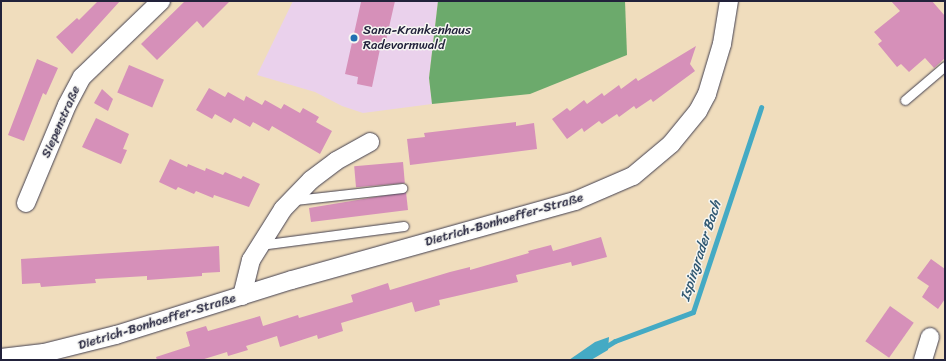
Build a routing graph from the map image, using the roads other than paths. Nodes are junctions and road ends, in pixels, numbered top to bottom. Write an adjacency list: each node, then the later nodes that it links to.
1 (161, 1): 8 (street, Siepenstraße)
2 (730, 1): 11 (street, Dietrich-Bonhoeffer-Straße)
3 (945, 66): 4 (lane)
4 (905, 100)
5 (370, 142): 7 (street, Dietrich-Bonhoeffer-Straße)
6 (402, 188): 7 (lane)
7 (291, 200): 10 (street, Dietrich-Bonhoeffer-Straße)
8 (26, 203)
9 (404, 226): 10 (lane)
10 (259, 246): 11 (street, Dietrich-Bonhoeffer-Straße)
11 (242, 296): 13 (street, Dietrich-Bonhoeffer-Straße)
12 (930, 337): 14 (street)
13 (1, 358)
14 (923, 360)

